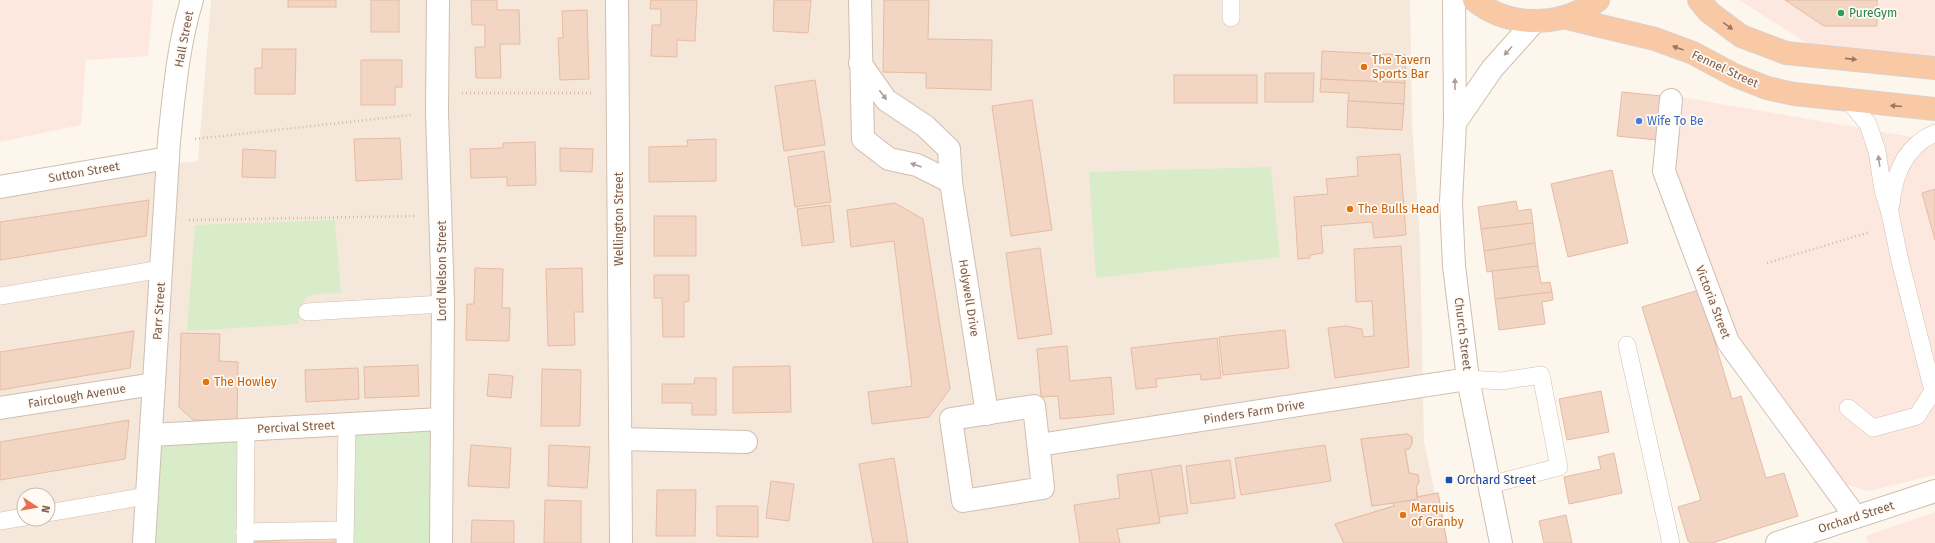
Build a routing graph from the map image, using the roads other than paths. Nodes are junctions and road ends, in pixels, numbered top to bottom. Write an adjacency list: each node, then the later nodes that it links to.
1 (192, 0): 15 (street, Hall Street)
2 (438, 0): 27 (street, Lord Nelson Street)
3 (617, 0): 39 (street, Wellington Street)
4 (860, 0): 13 (street)
5 (1231, 0): 10 (lane)
6 (1454, 0): 19 (street, Church Street, one-way to 6)
7 (1474, 0): 12 (highway)
8 (1598, 0): 11 (highway)
9 (1699, 0): 14 (highway, one-way to 14)
10 (1231, 18)
11 (1567, 18): 12 (highway); 17 (highway, Fennel Street, one-way to 11)
12 (1534, 22): 19 (street, one-way to 19)
13 (860, 63): 22 (street, Holywell Drive, one-way to 22); 22 (street, one-way to 13)
14 (1935, 68)
15 (176, 79): 21 (street, Parr Street)
16 (1671, 100): 46 (street, Victoria Street)
17 (1849, 101): 18 (highway, Fennel Street, one-way to 17); 24 (lane, one-way to 17)
18 (1935, 109)
19 (1455, 123): 30 (street, Church Street)
20 (1935, 133): 24 (lane)
21 (168, 150): 23 (street, Sutton Street); 25 (street, Parr Street)
22 (951, 182): 34 (street, Holywell Drive)
23 (0, 187)
24 (1890, 213): 33 (lane)
25 (162, 269): 26 (lane); 31 (street, Parr Street)
26 (0, 296)
27 (443, 304): 28 (lane); 35 (street, Lord Nelson Street)
28 (307, 312)
29 (1627, 345): 55 (lane)
30 (1468, 379): 41 (street, Pinders Farm Drive); 42 (street, Church Street); 42 (lane)
31 (154, 384): 32 (street, Fairclough Avenue); 38 (street, Parr Street)
32 (0, 408)
33 (1848, 408)
34 (987, 414): 41 (street); 41 (street)
35 (441, 419): 36 (street, Percival Street); 52 (street, Lord Nelson Street)
36 (347, 424): 37 (street, Percival Street); 49 (lane)
37 (246, 430): 38 (street, Percival Street); 50 (lane)
38 (151, 435): 44 (street, Parr Street)
39 (620, 439): 40 (street); 53 (street, Wellington Street)
40 (746, 442)
41 (1039, 445)
42 (1489, 485): 54 (street, Church Street)
43 (1935, 491): 46 (street, Orchard Street)
44 (146, 496): 45 (lane); 51 (street, Parr Street)
45 (56, 512)
46 (1855, 516): 56 (street, Orchard Street)
47 (16, 519): 48 (lane)
48 (0, 522)
49 (345, 536): 50 (lane)
50 (245, 538)
51 (144, 543)
52 (441, 543)
53 (621, 543)
54 (1501, 543)
55 (1671, 543)
56 (1777, 543)

